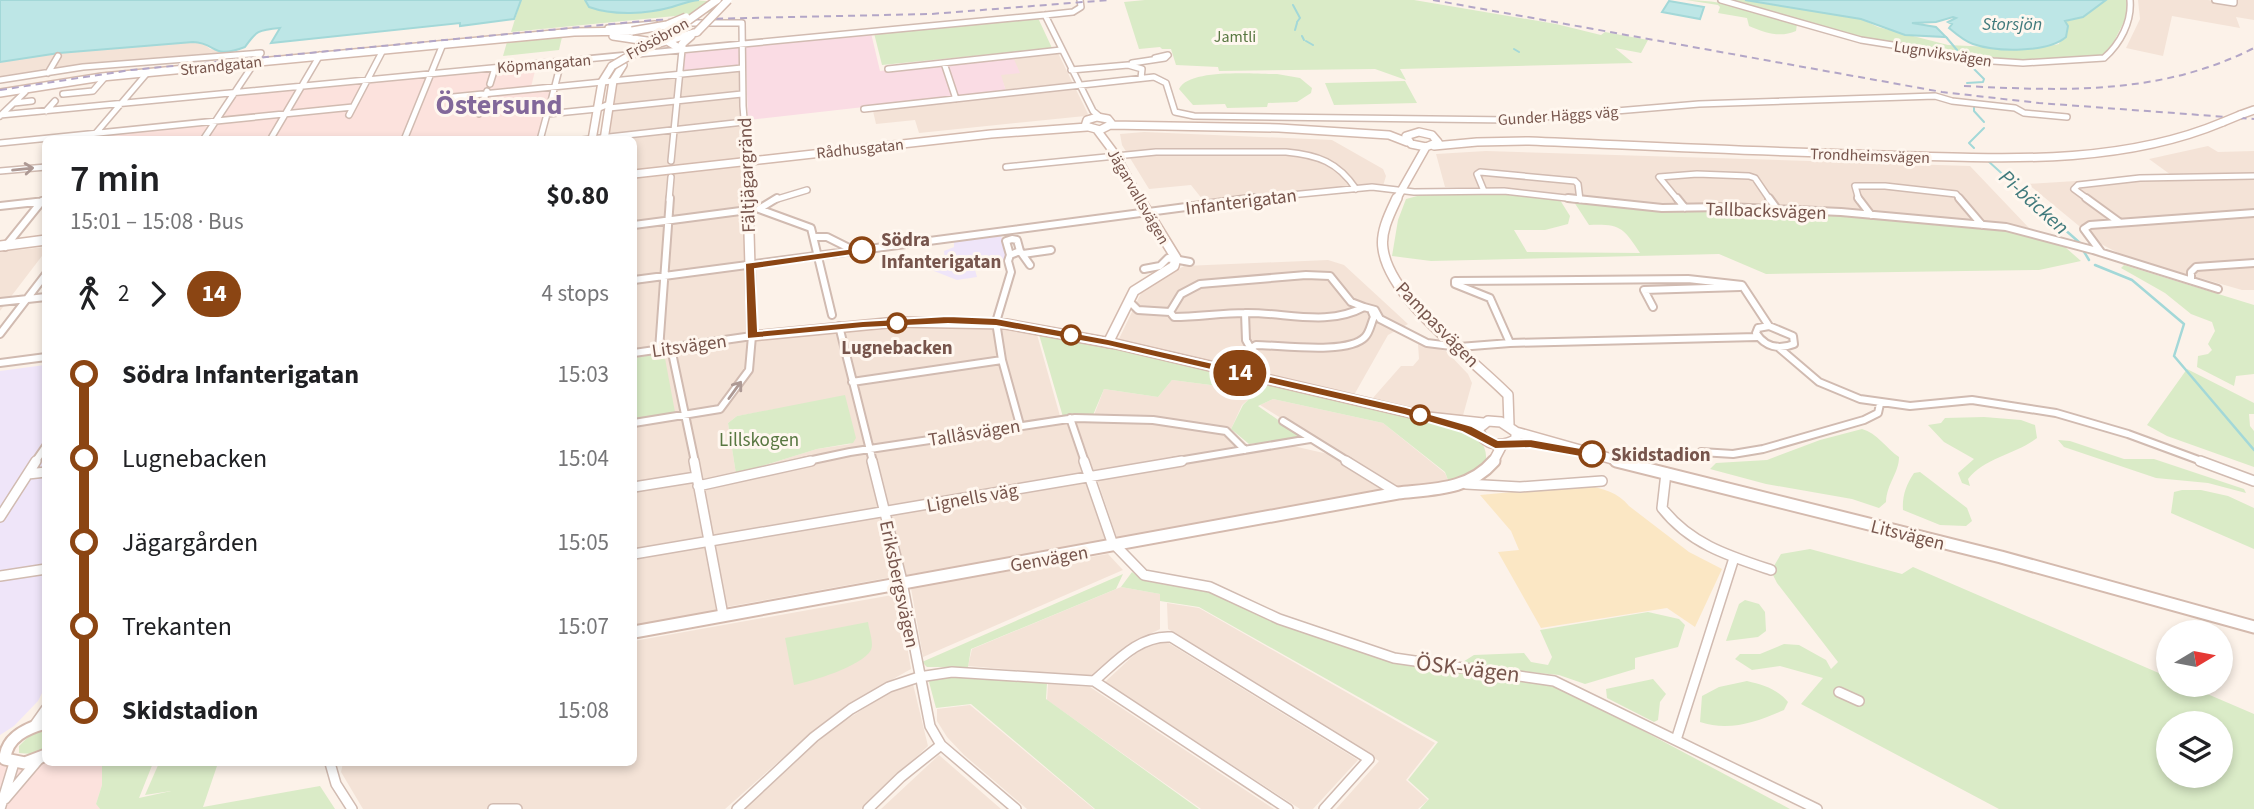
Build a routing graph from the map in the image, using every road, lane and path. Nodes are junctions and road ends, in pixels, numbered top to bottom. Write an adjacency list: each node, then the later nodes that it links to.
1 (715, 0): 11 (main road, bridge); 39 (main road, Frösöbron, bridge)
2 (722, 0): 38 (main road, Frösöbron, bridge)
3 (728, 0): 12 (main road, Frösöbron, bridge)
4 (1721, 0): 5 (street, Lugnviksvägen)
5 (2130, 0)
6 (2215, 0): 8 (street)
7 (1080, 1): 9 (street, Köpmangatan)
8 (2234, 1)
9 (1045, 15): 15 (street, Köpmangatan); 18 (street)
10 (741, 22): 11 (street, Strandgatan); 15 (street, Fältjägargränd)
11 (587, 32): 14 (main road, Strandgatan)
12 (697, 32): 13 (main road); 17 (main road, Frösöbron)
13 (665, 42): 14 (main road, Strandgatan); 17 (main road)
14 (443, 44): 16 (main road, Strandgatan); 32 (street)
15 (742, 44): 17 (street, Köpmangatan); 27 (street, Fältjägargränd)
16 (383, 50): 19 (main road, Strandgatan); 37 (street)
17 (682, 50): 23 (street, Köpmangatan); 33 (street)
18 (1061, 50): 24 (street); 29 (street)
19 (320, 55): 22 (main road, Strandgatan); 41 (street)
20 (58, 56): 31 (street)
21 (1155, 58): 25 (street)
22 (257, 61): 30 (main road, Strandgatan); 31 (street); 46 (street)
23 (561, 62): 26 (street, Köpmangatan); 42 (street)
24 (944, 63): 28 (street); 50 (street)
25 (1128, 65): 29 (street); 35 (street)
26 (495, 68): 32 (street, Köpmangatan); 43 (street)
27 (742, 68): 33 (street); 48 (street, Fältjägargränd)
28 (888, 69)
29 (1071, 70): 40 (street)
30 (148, 72): 34 (main road, Strandgatan); 55 (street)
31 (48, 73): 36 (street)
32 (431, 74): 37 (street, Köpmangatan); 81 (street)
33 (680, 74): 38 (street); 53 (street)
34 (106, 76): 45 (main road, Strandgatan); 47 (street)
35 (1141, 78): 40 (street); 71 (street, Gunder Häggs väg)
36 (0, 80)
37 (368, 80): 41 (street, Köpmangatan); 58 (street)
38 (613, 81): 39 (street); 57 (main road)
39 (602, 82): 42 (street); 59 (main road)
40 (1079, 84): 50 (street); 68 (street)
41 (302, 86): 46 (street, Köpmangatan); 63 (street)
42 (554, 87): 43 (street); 56 (street)
43 (488, 89): 49 (street); 65 (street)
44 (25, 92): 54 (street)
45 (0, 93)
46 (234, 93): 55 (street, Köpmangatan); 69 (street)
47 (63, 94)
48 (743, 94): 53 (street); 70 (street, Fältjägargränd)
49 (453, 97)
50 (957, 99): 60 (street)
51 (32, 101): 54 (street)
52 (55, 101): 61 (street)
53 (678, 101): 57 (street); 73 (street)
54 (14, 103): 66 (street)
55 (120, 104): 61 (street, Köpmangatan); 75 (street)
56 (550, 105)
57 (609, 106): 59 (street); 84 (main road)
58 (353, 107): 63 (street); 64 (street)
59 (597, 109): 82 (street); 83 (main road)
60 (864, 109)
61 (45, 111): 66 (street, Köpmangatan)
62 (2253, 111): 87 (main road, Trondheimsvägen, bridge)
63 (286, 113): 69 (street); 80 (street)
64 (349, 114)
65 (479, 114)
66 (0, 116)
67 (2067, 117): 71 (street, Gunder Häggs väg)
68 (1092, 119): 72 (main road); 72 (main road); 92 (main road, Rådhusgatan)
69 (217, 121): 75 (street); 79 (street)
70 (744, 122): 73 (street); 92 (street, Fältjägargränd)
71 (1425, 122): 74 (street); 87 (street)
72 (1105, 128): 76 (main road); 90 (main road, Jägarvallsvägen)
73 (674, 130): 85 (street); 93 (street)
74 (1416, 132): 76 (main road); 87 (main road); 89 (main road)
75 (96, 133): 77 (street); 78 (street)
76 (1351, 133): 89 (main road)
77 (67, 136)
78 (93, 136)
79 (206, 136)
80 (272, 136)
81 (406, 136)
82 (541, 136)
83 (592, 136)
84 (604, 136)
85 (627, 136)
86 (42, 139): 88 (street)
87 (1432, 141): 89 (main road); 91 (main road, Pampasvägen)
88 (0, 143)
89 (1409, 143): 91 (main road)
90 (1115, 153): 95 (street); 100 (street); 112 (main road, Jägarvallsvägen)
91 (1419, 154): 102 (main road, Pampasvägen)
92 (747, 159): 97 (main road, Rådhusgatan); 110 (main road, Fältjägargränd)
93 (671, 160)
94 (42, 167): 96 (street, one-way to 94)
95 (1006, 167)
96 (0, 171)
97 (637, 172)
98 (2254, 176): 115 (street)
99 (671, 177): 114 (street)
100 (1356, 188): 102 (street, Infanterigatan); 112 (street, Infanterigatan)
101 (807, 190): 119 (street)
102 (1400, 190): 103 (street, Tallbacksvägen); 159 (main road, Pampasvägen)
103 (1484, 191): 104 (street, Tallbacksvägen); 104 (street)
104 (1580, 200): 108 (street, Tallbacksvägen)
105 (42, 201): 107 (street)
106 (42, 203): 118 (street)
107 (0, 206)
108 (1685, 208): 109 (street, Tallbacksvägen); 109 (street)
109 (1777, 209): 113 (street, Tallbacksvägen)
110 (748, 210): 114 (street); 133 (main road, Fältjägargränd)
111 (2254, 213): 115 (street)
112 (1147, 214): 124 (street, Infanterigatan); 129 (main road, Jägarvallsvägen)
113 (1871, 215): 117 (street, Tallbacksvägen); 117 (street)
114 (668, 221): 116 (street); 135 (street)
115 (2119, 222): 125 (street)
116 (637, 225)
117 (1982, 225): 125 (street, Tallbacksvägen)
118 (18, 232): 120 (street); 122 (street)
119 (814, 237): 124 (street); 128 (street)
120 (42, 241)
121 (42, 241): 122 (main road)
122 (2, 248)
123 (1051, 250): 126 (street)
124 (855, 251): 128 (street, Infanterigatan)
125 (2101, 251): 138 (street, Tallbacksvägen)
126 (1021, 252): 127 (street); 127 (street); 132 (street)
127 (1010, 255): 150 (street)
128 (819, 256): 133 (street, Infanterigatan); 149 (street)
129 (1176, 258): 130 (street, Jägarvallsvägen); 134 (street, Jägarvallsvägen); 143 (main road, Jägarvallsvägen)
130 (1190, 262)
131 (2254, 263): 138 (street)
132 (1030, 265)
133 (749, 266): 135 (street, Infanterigatan); 154 (main road, Fältjägargränd)
134 (1144, 269)
135 (664, 276): 137 (street, Infanterigatan); 162 (street)
136 (42, 279): 142 (street)
137 (637, 280)
138 (2191, 280): 140 (street, Tallbacksvägen)
139 (1744, 289): 145 (street); 152 (street); 158 (street)
140 (2218, 289)
141 (42, 297): 142 (street)
142 (27, 299): 144 (street); 153 (street)
143 (1129, 301): 147 (street); 157 (main road, Jägarvallsvägen)
144 (0, 302)
145 (1653, 307)
146 (1367, 308): 147 (street); 148 (street); 156 (street); 159 (street)
147 (1170, 312): 148 (street)
148 (1245, 313): 156 (street)
149 (832, 315)
150 (996, 322): 151 (main road, Litsvägen); 157 (main road, Litsvägen); 165 (street)
151 (839, 326): 154 (main road, Litsvägen); 168 (street, Eriksbergsvägen)
152 (1769, 326): 155 (street); 160 (street)
153 (0, 334)
154 (752, 336): 161 (street, Litsvägen); 171 (street, Fältjägargränd, one-way to 154)
155 (1757, 337): 158 (street); 160 (street)
156 (1245, 342): 167 (street)
157 (1108, 343): 167 (main road, Litsvägen)
158 (1510, 343): 159 (street)
159 (1458, 347): 170 (main road, Pampasvägen)
160 (1778, 347): 169 (street)
161 (671, 348): 162 (street, Litsvägen); 171 (street)
162 (659, 350): 163 (street, Litsvägen)
163 (637, 353)
164 (42, 358): 166 (street)
165 (1002, 360): 168 (street); 175 (street)
166 (0, 363)
167 (1240, 373): 176 (main road, Litsvägen)
168 (852, 382): 179 (street, Eriksbergsvägen)
169 (1880, 404): 182 (street); 190 (street)
170 (1508, 409): 176 (main road); 177 (main road, Pampasvägen)
171 (686, 415): 174 (street, Fältjägargränd); 188 (street)
172 (1070, 418): 175 (street, Tallåsvägen); 180 (street, Tallåsvägen); 187 (street)
173 (1283, 421): 178 (street)
174 (637, 423)
175 (1020, 425): 179 (street, Tallåsvägen)
176 (1485, 430): 177 (main road); 177 (main road); 183 (main road)
177 (1510, 436): 183 (main road, Genvägen); 185 (main road, Litsvägen)
178 (1310, 439): 180 (street, Lignells väg); 193 (street)
179 (869, 449): 188 (street, Tallåsvägen); 194 (street, Eriksbergsvägen)
180 (1245, 450): 187 (street, Lignells väg)
181 (42, 452): 186 (street)
182 (1701, 452)
183 (1490, 467): 191 (main road, Genvägen)
184 (42, 472): 186 (street)
185 (1666, 473): 199 (street); 205 (main road, Litsvägen)
186 (27, 474): 195 (street)
187 (1090, 477): 194 (street, Lignells väg); 197 (street)
188 (697, 481): 192 (street, Tallåsvägen); 196 (street)
189 (1602, 481): 191 (street, Genvägen)
190 (2254, 481)
191 (1465, 484): 193 (main road, Genvägen)
192 (637, 487)
193 (1398, 493): 197 (main road, Genvägen)
194 (885, 512): 196 (street, Lignells väg); 203 (street, Eriksbergsvägen)
195 (0, 517)
196 (707, 541): 198 (street, Lignells väg); 204 (street)
197 (1115, 546): 203 (main road, Genvägen); 212 (street, ÖSK-vägen)
198 (637, 553)
199 (1734, 558): 201 (street); 212 (street)
200 (42, 570): 202 (street)
201 (1770, 570)
202 (0, 576)
203 (902, 582): 204 (main road, Genvägen); 207 (street, Eriksbergsvägen)
204 (723, 615): 206 (main road, Genvägen)
205 (2254, 627)
206 (637, 631)
207 (919, 677): 208 (street); 213 (street, Eriksbergsvägen); 222 (street)
208 (1094, 681): 225 (street); 226 (street)
209 (1839, 692): 210 (street)
210 (1859, 701)
211 (40, 724): 214 (main road)
212 (1676, 740): 227 (street, ÖSK-vägen)
213 (941, 745): 223 (street); 224 (street, Eriksbergsvägen)
214 (5, 755): 215 (main road); 217 (street)
215 (42, 757): 217 (street)
216 (331, 766): 219 (street)
217 (5, 799): 218 (street)
218 (0, 809)
219 (352, 809)
220 (493, 809): 221 (street)
221 (517, 809)
222 (737, 809)
223 (868, 809)
224 (1016, 809)
225 (1288, 809)
226 (1324, 809)
227 (1817, 809)

